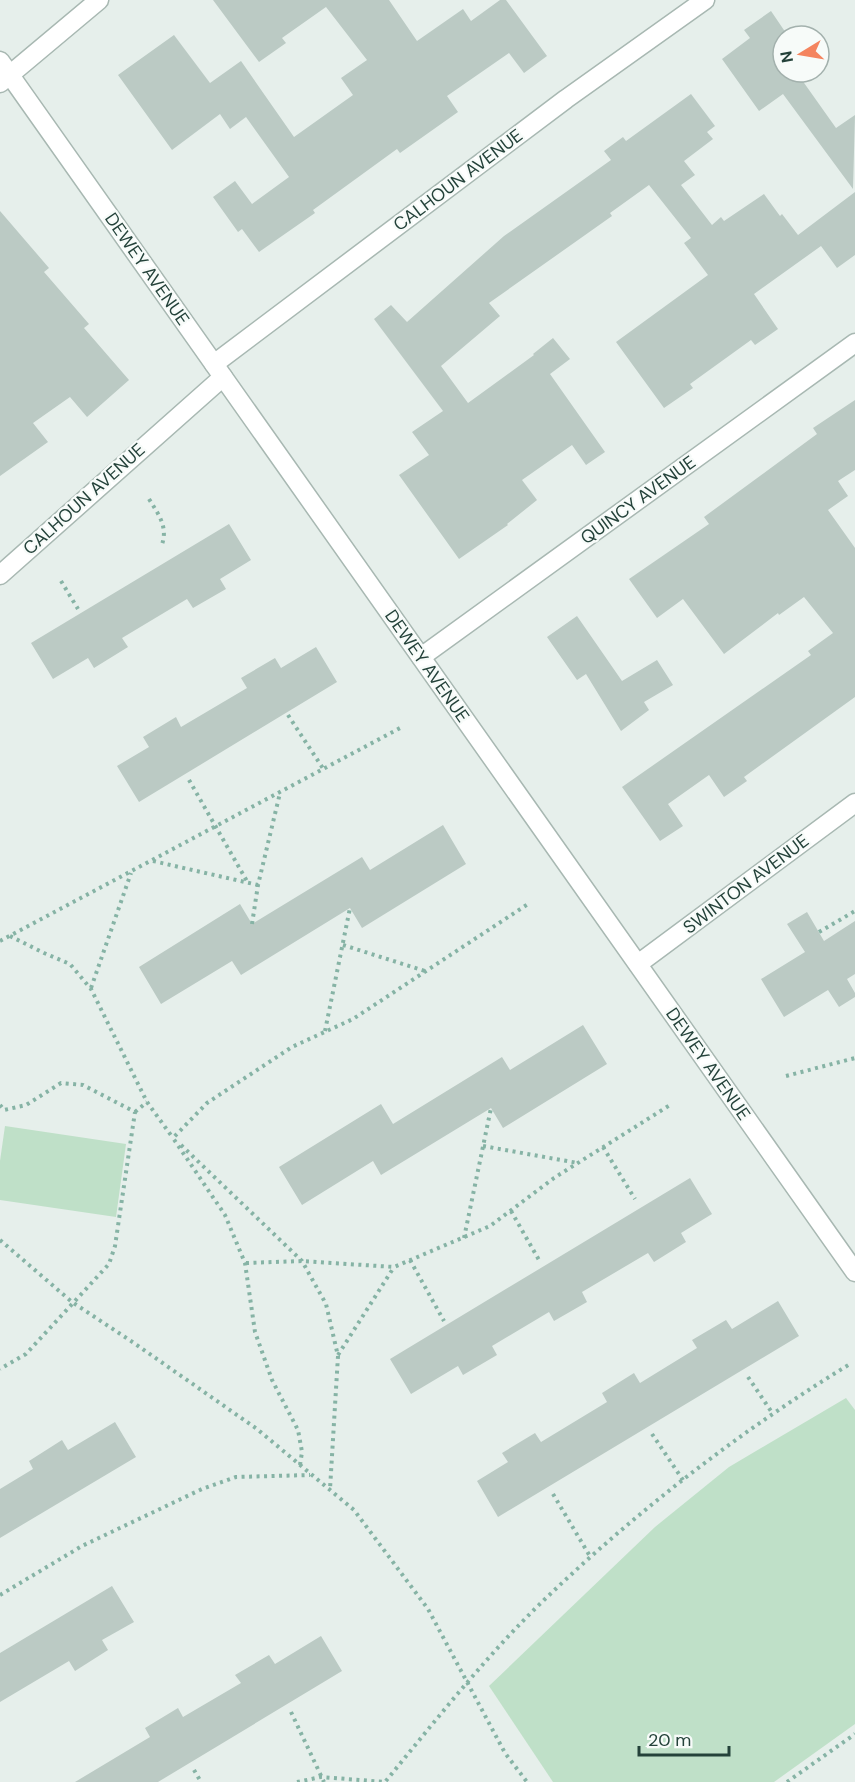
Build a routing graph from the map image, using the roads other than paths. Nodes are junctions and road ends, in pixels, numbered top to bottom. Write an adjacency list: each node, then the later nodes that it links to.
1 (99, 0): 3 (street)
2 (705, 0): 5 (street, CALHOUN AVENUE)
3 (3, 73): 5 (street, DEWEY AVENUE)
4 (855, 343): 7 (street, QUINCY AVENUE)
5 (219, 371): 6 (street, CALHOUN AVENUE); 7 (street, DEWEY AVENUE)
6 (0, 575)
7 (421, 657): 9 (street, DEWEY AVENUE)
8 (855, 803): 9 (street, SWINTON AVENUE)
9 (638, 964): 10 (street, DEWEY AVENUE)
10 (855, 1272)

